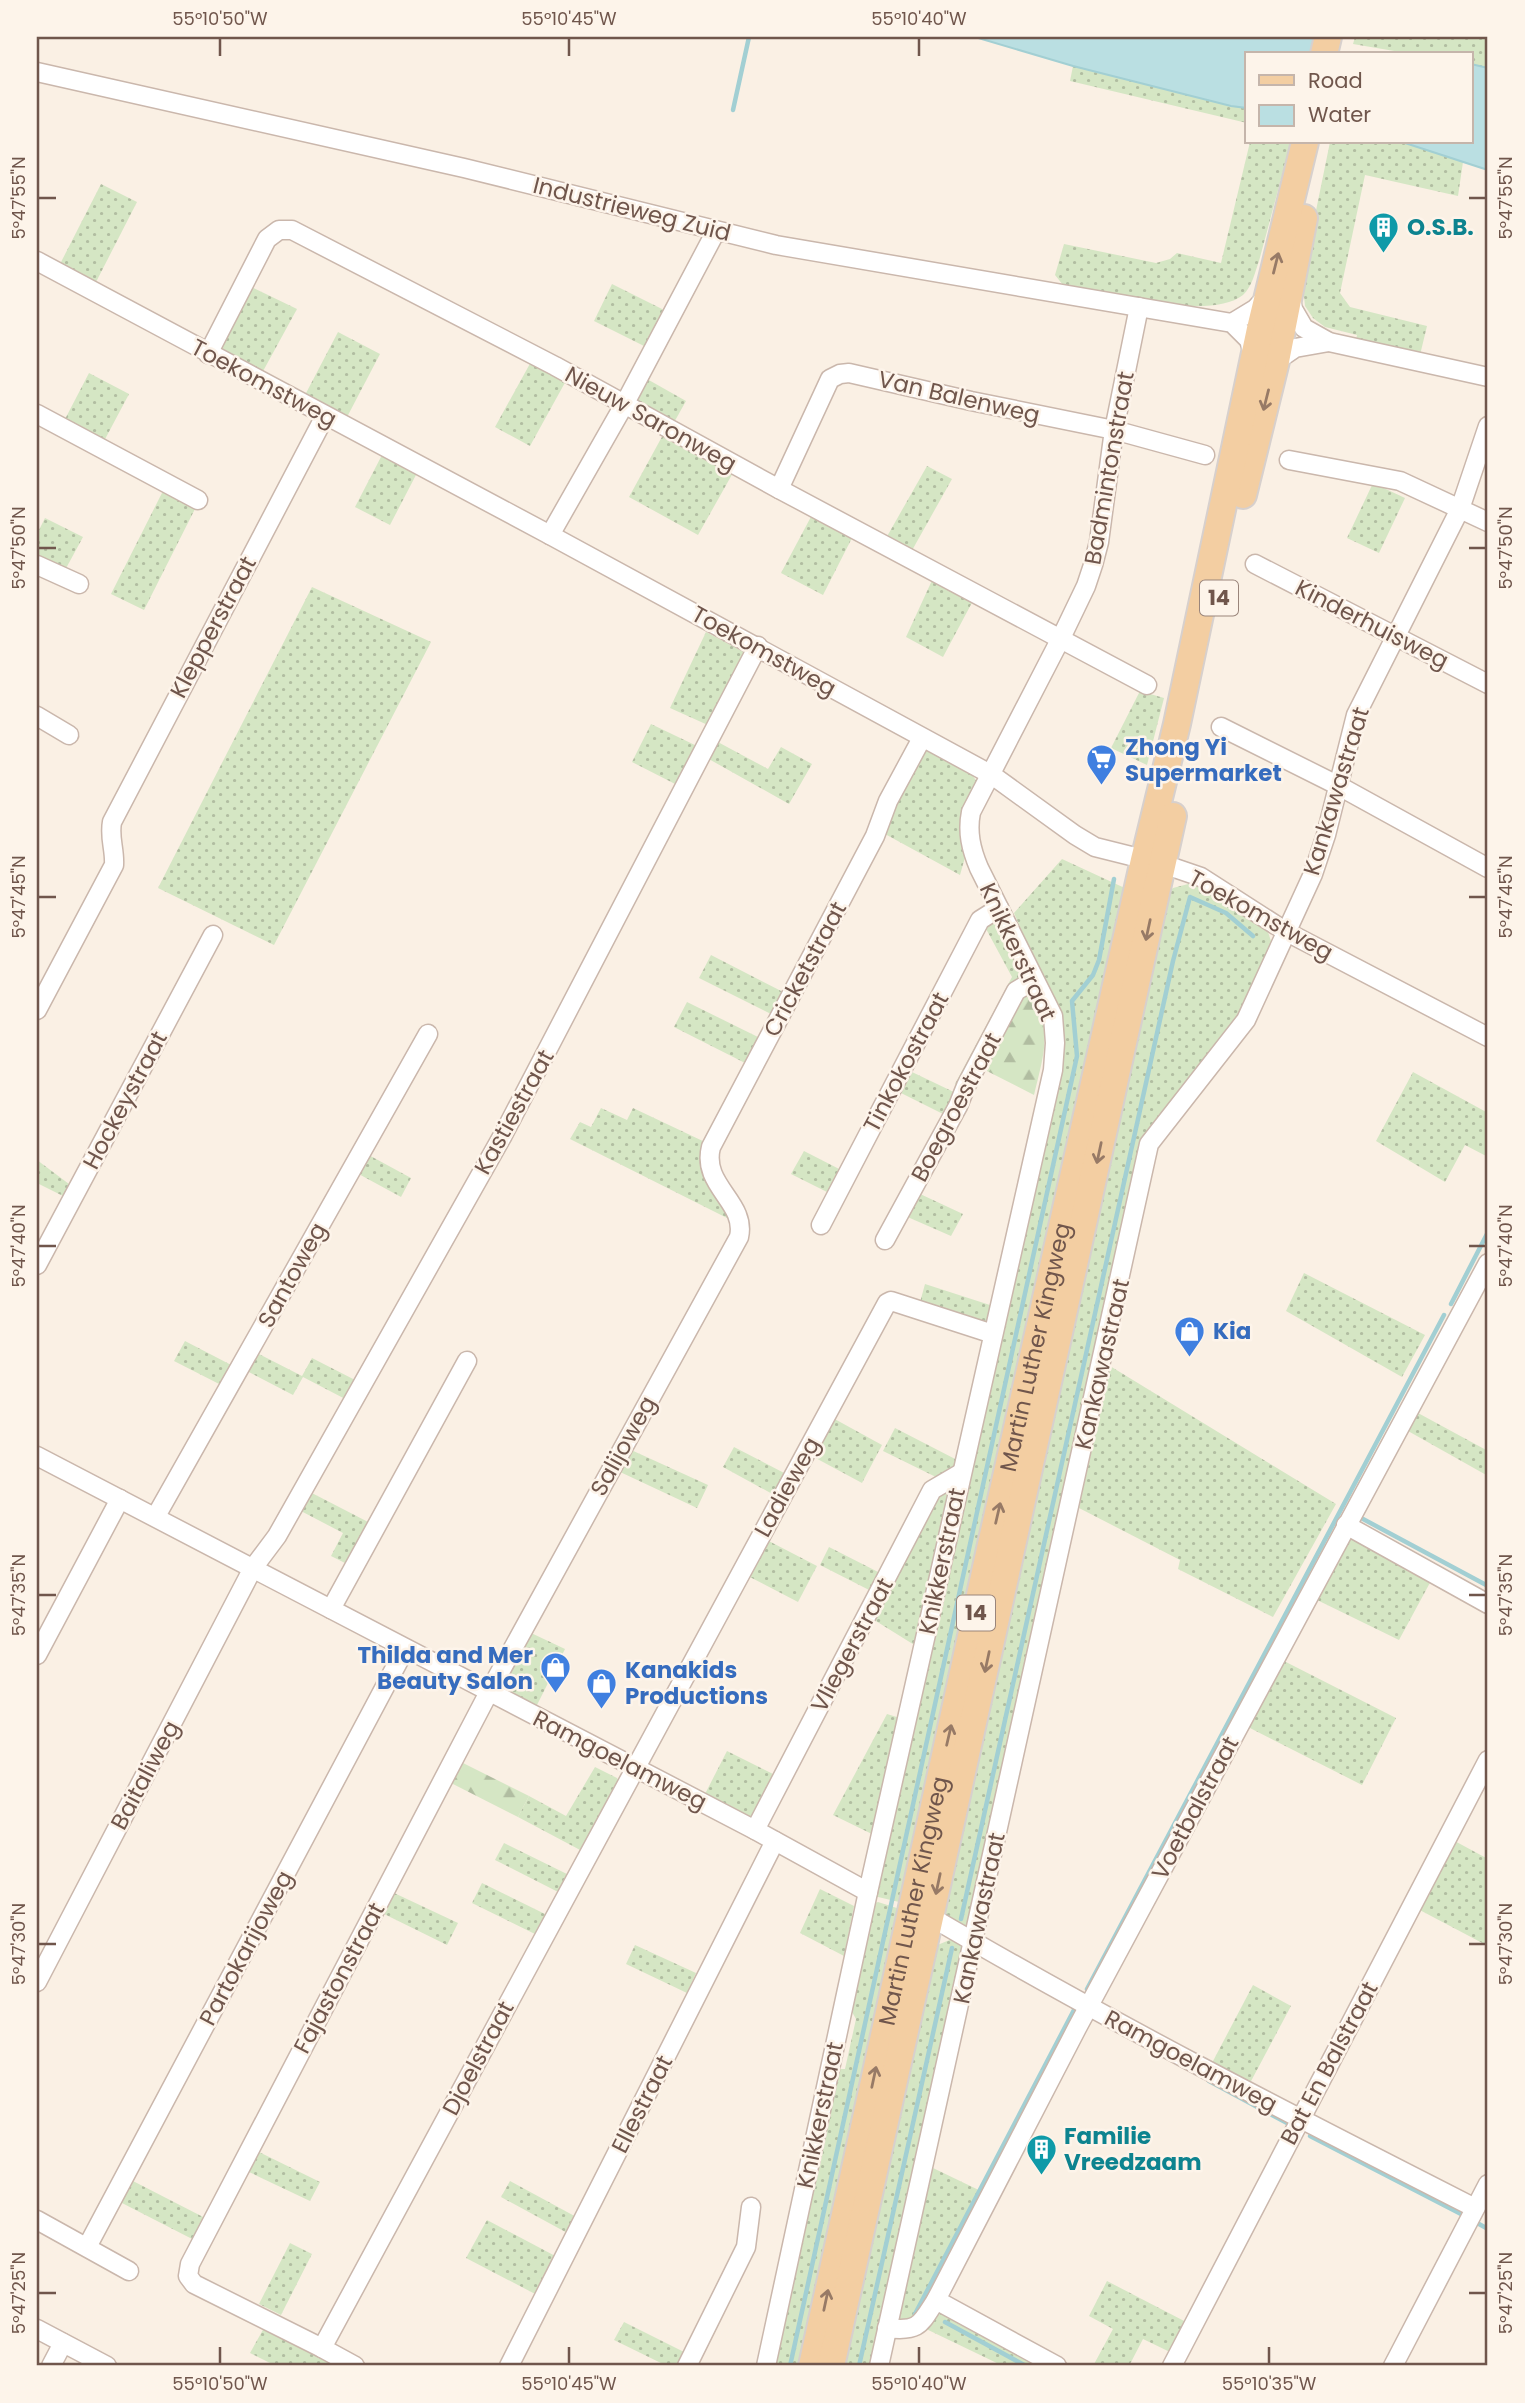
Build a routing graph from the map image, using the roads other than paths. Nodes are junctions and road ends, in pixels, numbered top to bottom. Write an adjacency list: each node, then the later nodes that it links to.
1 (37, 72): 3 (street, Industrieweg Zuid)
2 (1311, 149): 5 (main road, 14)
3 (716, 231): 6 (street, Industrieweg Zuid); 12 (street)
4 (37, 261): 9 (street, Toekomstweg)
5 (1278, 295): 7 (street); 8 (street); 10 (main road, Martin Luther Kingweg / 14)
6 (1139, 307): 7 (street, Industrieweg Zuid); 16 (street, Badmintonstraat)
7 (1232, 323): 10 (street)
8 (1329, 342): 10 (street); 11 (street)
9 (208, 354): 12 (street, Nieuw Saronweg); 14 (street, Toekomstweg)
10 (1265, 359): 38 (main road, Martin Luther Kingweg / 14)
11 (1488, 377)
12 (624, 405): 19 (street, Nieuw Saronweg); 23 (street)
13 (37, 414): 20 (street)
14 (326, 416): 23 (street, Toekomstweg); 44 (street, Klepperstraat)
15 (1488, 426): 21 (street, Kankawastraat)
16 (1115, 430): 17 (street, Van Balenweg); 19 (street, Van Balenweg); 28 (street, Badmintonstraat)
17 (1205, 455)
18 (1289, 460): 21 (street)
19 (779, 489): 28 (street, Nieuw Saronweg)
20 (198, 500)
21 (1460, 509): 22 (street); 27 (street, Kankawastraat)
22 (1488, 523)
23 (550, 534): 29 (street, Toekomstweg)
24 (1255, 564): 27 (street, Kinderhuisweg)
25 (37, 565): 26 (street)
26 (79, 584)
27 (1395, 635): 30 (street, Kinderhuisweg); 37 (street, Kankawastraat)
28 (1061, 638): 31 (street, Nieuw Saronweg); 36 (street, Badmintonstraat)
29 (758, 646): 35 (street, Toekomstweg); 59 (street, Kastiestraat)
30 (1488, 684)
31 (1147, 685)
32 (37, 716): 34 (street)
33 (1221, 727): 37 (street)
34 (69, 735)
35 (922, 738): 36 (street, Toekomstweg); 47 (street, Cricketstraat)
36 (992, 775): 38 (street, Toekomstweg); 40 (street, Knikkerstraat)
37 (1339, 786): 39 (street); 41 (street, Kankawastraat)
38 (1153, 862): 41 (street, Toekomstweg); 70 (main road, Martin Luther Kingweg / 14)
39 (1488, 868)
40 (999, 908): 43 (street, Knikkerstraat); 48 (street, Tinkokostraat)
41 (1285, 931): 46 (street, Toekomstweg); 71 (street, Kankawastraat)
42 (214, 935): 51 (street, Hockeystraat)
43 (1034, 981): 49 (street, Boegroestraat); 52 (street, Knikkerstraat)
44 (37, 1010)
45 (428, 1034): 57 (street, Santoweg)
46 (1488, 1037)
47 (727, 1199): 64 (street, Salijoweg)
48 (821, 1225)
49 (885, 1240)
50 (1488, 1263): 58 (street, Voetbalstraat)
51 (37, 1265)
52 (993, 1334): 55 (street, Knikkerstraat); 66 (street, Ladieweg)
53 (467, 1361): 61 (street)
54 (37, 1456): 56 (street, Ramgoelamweg)
55 (961, 1473): 67 (street, Vliegerstraat); 69 (street, Knikkerstraat)
56 (120, 1499): 57 (street, Ramgoelamweg); 63 (street)
57 (156, 1516): 59 (street, Ramgoelamweg)
58 (1346, 1525): 60 (street); 73 (street, Voetbalstraat)
59 (253, 1568): 61 (street, Ramgoelamweg); 72 (street, Baitaliweg)
60 (1488, 1604)
61 (331, 1609): 62 (street, Ramgoelamweg)
62 (405, 1649): 64 (street, Ramgoelamweg); 79 (street, Partokarijoweg)
63 (37, 1655)
64 (489, 1692): 66 (street, Ramgoelamweg); 85 (street, Fajastonstraat)
65 (1488, 1760): 74 (street, Bat En Balstraat)
66 (634, 1769): 67 (street, Ramgoelamweg); 85 (street, Djoelstraat)
67 (755, 1830): 68 (street, Ramgoelamweg)
68 (775, 1841): 69 (street, Ramgoelamweg); 89 (street, Ellestraat)
69 (867, 1892): 91 (street, Knikkerstraat)
70 (920, 1915): 71 (street, Ramgoelamweg); 92 (main road, Martin Luther Kingweg / 14, one-way to 70); 93 (main road, Martin Luther Kingweg / 14)
71 (974, 1942): 73 (street, Ramgoelamweg); 82 (street, Kankawastraat)
72 (37, 1982)
73 (1090, 2006): 74 (street, Ramgoelamweg); 81 (street, Voetbalstraat)
74 (1300, 2119): 77 (street, Ramgoelamweg); 96 (street, Bat En Balstraat)
75 (1488, 2184): 77 (street)
76 (751, 2207): 90 (street)
77 (1475, 2208): 97 (street)
78 (37, 2220): 79 (street)
79 (87, 2247): 80 (street)
80 (129, 2271)
81 (936, 2300): 82 (street, Voetbalstraat); 95 (street)
82 (887, 2328): 94 (street, Kankawastraat)
83 (37, 2329): 84 (street)
84 (63, 2343): 86 (street); 87 (street)
85 (323, 2348): 88 (street)
86 (51, 2366)
87 (107, 2366)
88 (355, 2366)
89 (509, 2366)
90 (687, 2366)
91 (765, 2366)
92 (812, 2366)
93 (831, 2366)
94 (879, 2366)
95 (1057, 2366)
96 (1172, 2366)
97 (1393, 2366)

